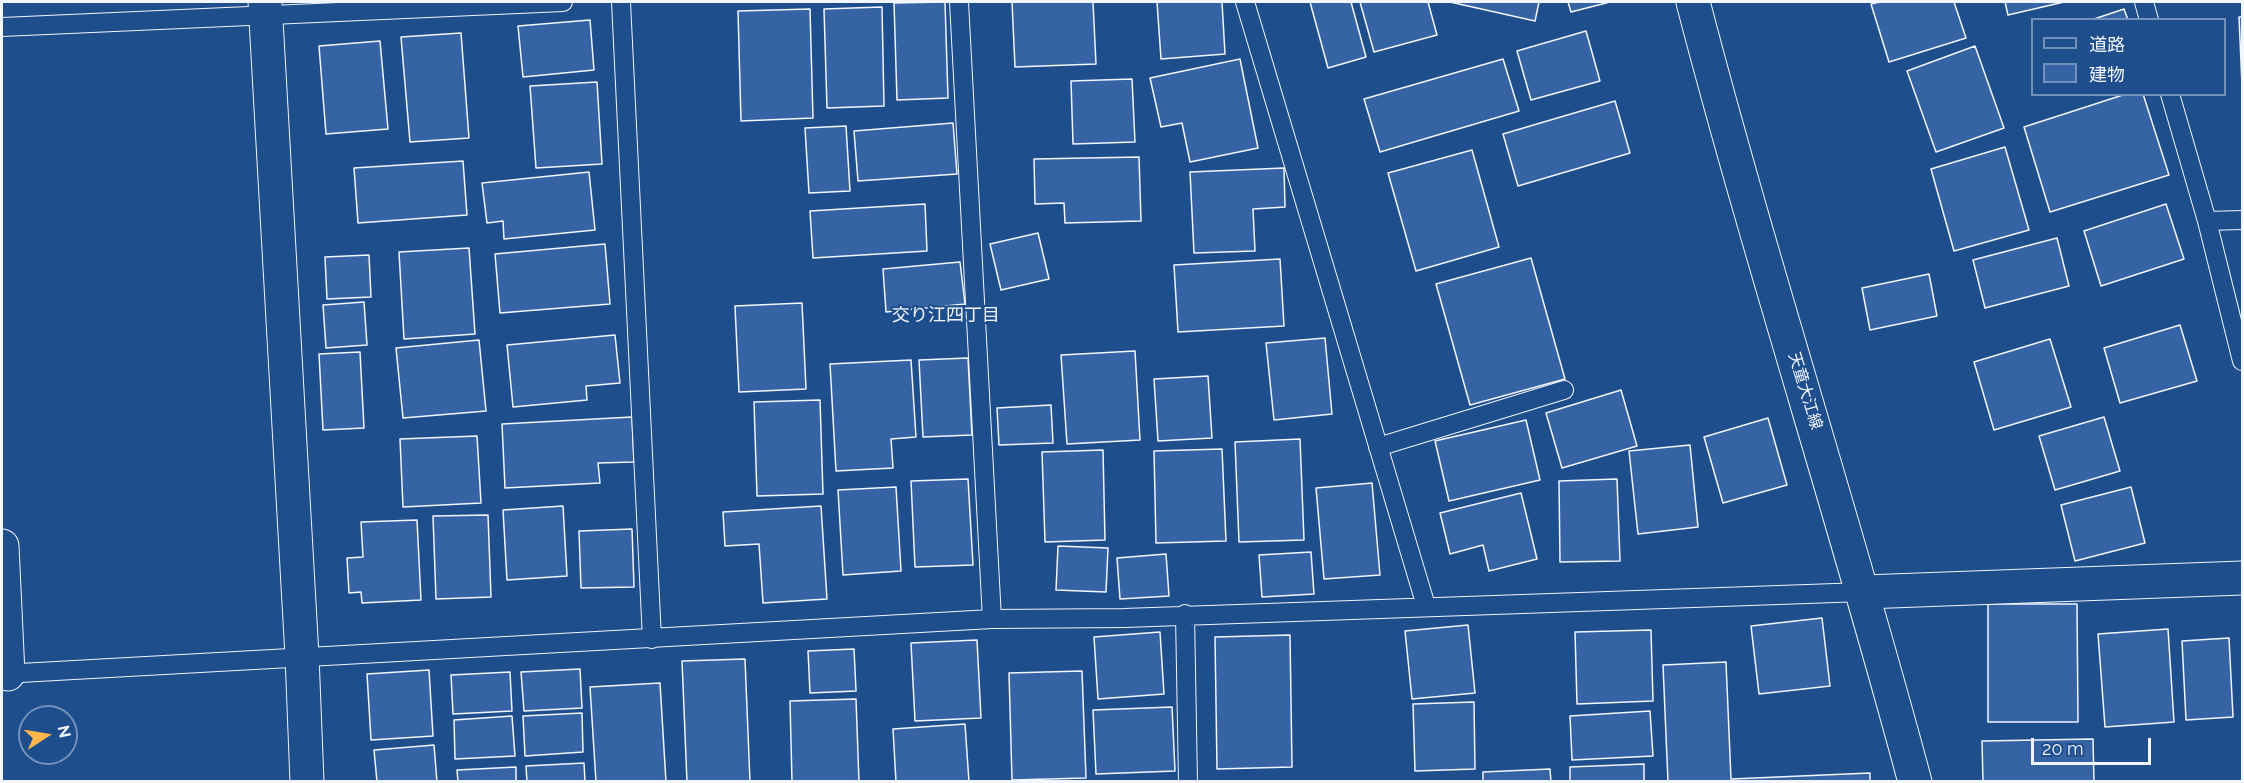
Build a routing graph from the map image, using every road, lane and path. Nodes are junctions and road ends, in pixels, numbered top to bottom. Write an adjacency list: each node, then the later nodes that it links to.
1 (563, 2): 7 (lane)
2 (621, 2): 22 (lane)
3 (958, 2): 21 (lane)
4 (1245, 2): 15 (lane)
5 (1693, 2): 18 (street, 天童大江線)
6 (2144, 2): 8 (lane)
7 (265, 8): 9 (lane); 23 (street)
8 (2148, 18)
9 (2, 27)
10 (2171, 96): 12 (lane)
11 (2242, 220): 12 (lane)
12 (2207, 221): 13 (lane)
13 (2242, 361)
14 (1564, 390): 15 (lane)
15 (1378, 447): 19 (lane)
16 (2, 546): 24 (street)
17 (2242, 578): 18 (street)
18 (1864, 592): 19 (lane); 27 (street, 天童大江線)
19 (1426, 606): 20 (lane)
20 (1185, 614): 21 (lane); 26 (lane)
21 (992, 619): 22 (lane)
22 (652, 639): 23 (lane)
23 (302, 656): 24 (lane); 25 (street)
24 (5, 674)
25 (307, 782)
26 (1188, 782)
27 (1915, 782)

